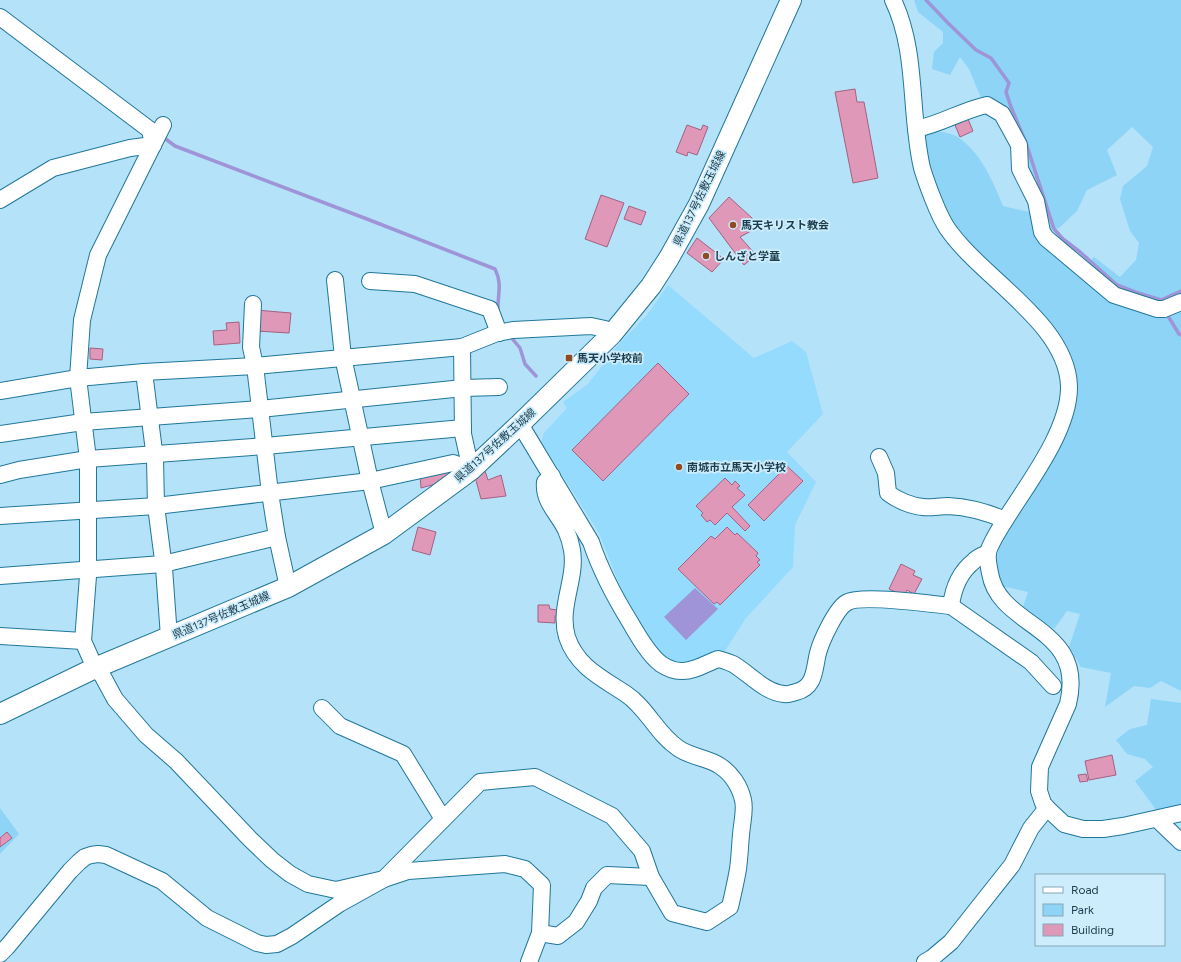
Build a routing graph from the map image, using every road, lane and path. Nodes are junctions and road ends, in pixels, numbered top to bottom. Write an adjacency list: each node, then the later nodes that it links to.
1 (791, 0): 13 (main road, 県道137号佐敷玉城線)
2 (893, 0): 5 (street)
3 (0, 17): 6 (street)
4 (163, 125): 6 (street)
5 (916, 129): 10 (street); 42 (street)
6 (153, 145): 7 (street); 18 (street)
7 (0, 200)
8 (335, 280): 15 (street)
9 (370, 281): 12 (street)
10 (1181, 302)
11 (253, 304): 16 (street)
12 (499, 333): 13 (street); 14 (street)
13 (612, 334): 26 (main road, 県道137号佐敷玉城線)
14 (462, 347): 15 (street); 20 (street)
15 (343, 357): 16 (street); 22 (street)
16 (255, 366): 17 (street); 23 (street)
17 (144, 372): 18 (street); 24 (street)
18 (78, 378): 21 (street); 25 (street)
19 (500, 387): 20 (street)
20 (463, 388): 22 (street); 27 (street)
21 (0, 391)
22 (353, 399): 23 (street); 29 (street)
23 (260, 409): 24 (street); 30 (street)
24 (150, 417): 25 (street); 31 (street)
25 (83, 422): 28 (street); 33 (street)
26 (520, 424): 34 (main road, 県道137号佐敷玉城線); 36 (street)
27 (463, 428): 29 (street); 34 (street)
28 (0, 434)
29 (361, 436): 30 (street); 37 (street)
30 (265, 446): 31 (street); 38 (street)
31 (154, 453): 33 (street); 39 (street)
32 (879, 457): 42 (street)
33 (88, 459): 35 (street); 40 (street)
34 (471, 470): 37 (street); 43 (main road, 県道137号佐敷玉城線)
35 (0, 475)
36 (552, 476): 50 (street); 65 (street)
37 (370, 481): 38 (street); 43 (street)
38 (270, 493): 39 (street); 44 (street)
39 (156, 506): 40 (street); 46 (street)
40 (88, 511): 41 (street); 47 (street)
41 (0, 516)
42 (1005, 520): 45 (street)
43 (384, 534): 49 (main road, 県道137号佐敷玉城線)
44 (277, 536): 46 (street); 49 (street)
45 (988, 553): 50 (street); 60 (street)
46 (163, 564): 47 (street); 52 (street)
47 (88, 569): 48 (street); 53 (street)
48 (0, 576)
49 (288, 587): 52 (main road, 県道137号佐敷玉城線)
50 (951, 606): 54 (street)
51 (0, 636): 53 (street)
52 (170, 637): 55 (main road, 県道137号佐敷玉城線)
53 (83, 641): 55 (street)
54 (1031, 662): 56 (street); 57 (street)
55 (95, 668): 59 (main road, 県道137号佐敷玉城線); 66 (street)
56 (1031, 681)
57 (1053, 686)
58 (322, 708): 62 (street)
59 (0, 714)
60 (1047, 808): 63 (street); 70 (street)
61 (1181, 813): 63 (street)
62 (443, 819): 65 (street); 66 (street)
63 (1157, 819): 64 (street)
64 (1181, 842)
65 (651, 877): 67 (street)
66 (384, 879): 67 (street); 68 (street)
67 (540, 933): 69 (street)
68 (0, 954)
69 (529, 962)
70 (925, 962)

